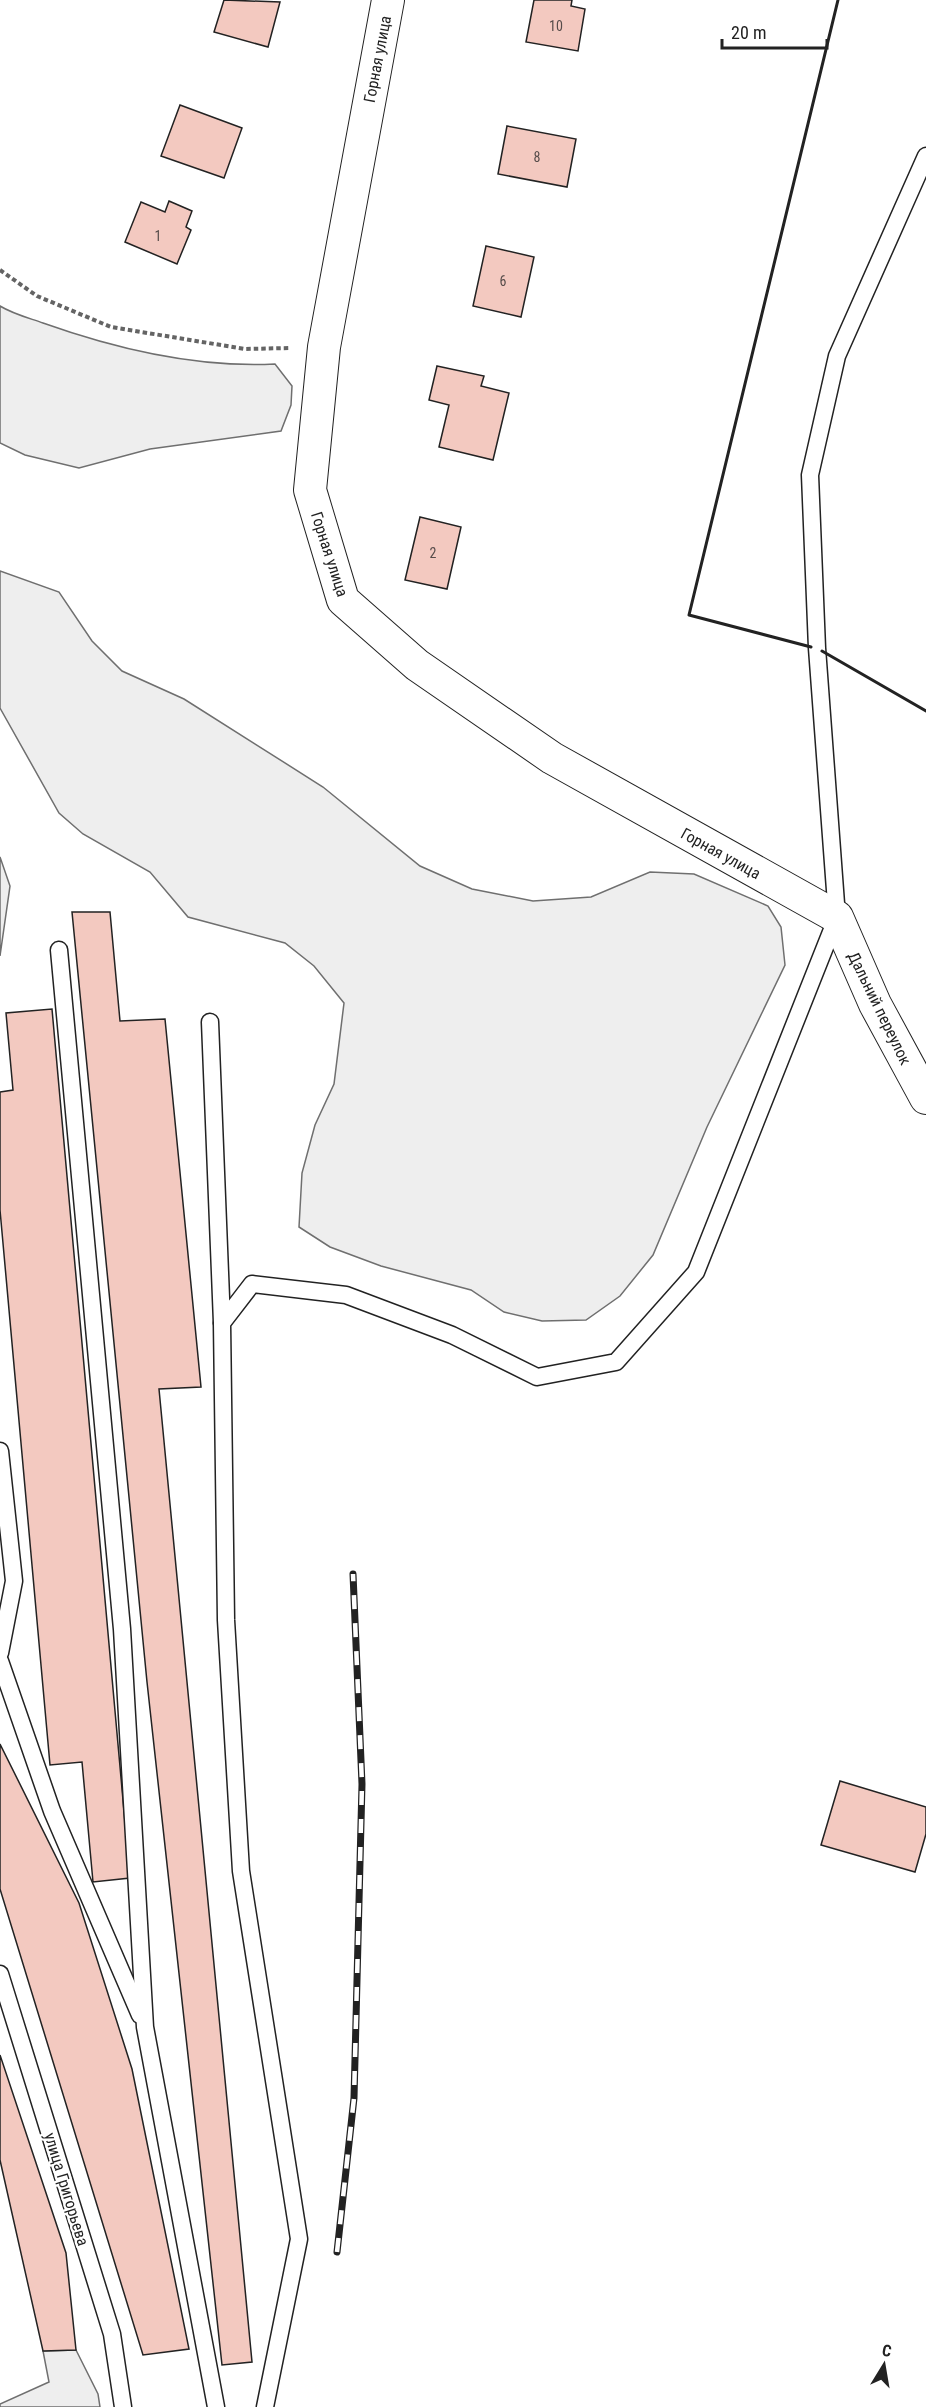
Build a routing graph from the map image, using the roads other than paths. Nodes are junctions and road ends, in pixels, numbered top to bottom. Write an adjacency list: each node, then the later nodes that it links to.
1 (388, 0): 3 (street, Горная улица)
2 (926, 156): 3 (lane)
3 (837, 917): 6 (street, Дальний переулок); 7 (lane)
4 (59, 950): 12 (lane)
5 (210, 1022): 7 (lane)
6 (926, 1098)
7 (222, 1323): 15 (lane)
8 (0, 1451): 9 (lane)
9 (0, 1653)
10 (0, 1661): 12 (lane)
11 (0, 1974): 13 (lane, улица Григорьева)
12 (145, 2027): 14 (lane)
13 (123, 2407)
14 (216, 2407)
15 (265, 2407)

